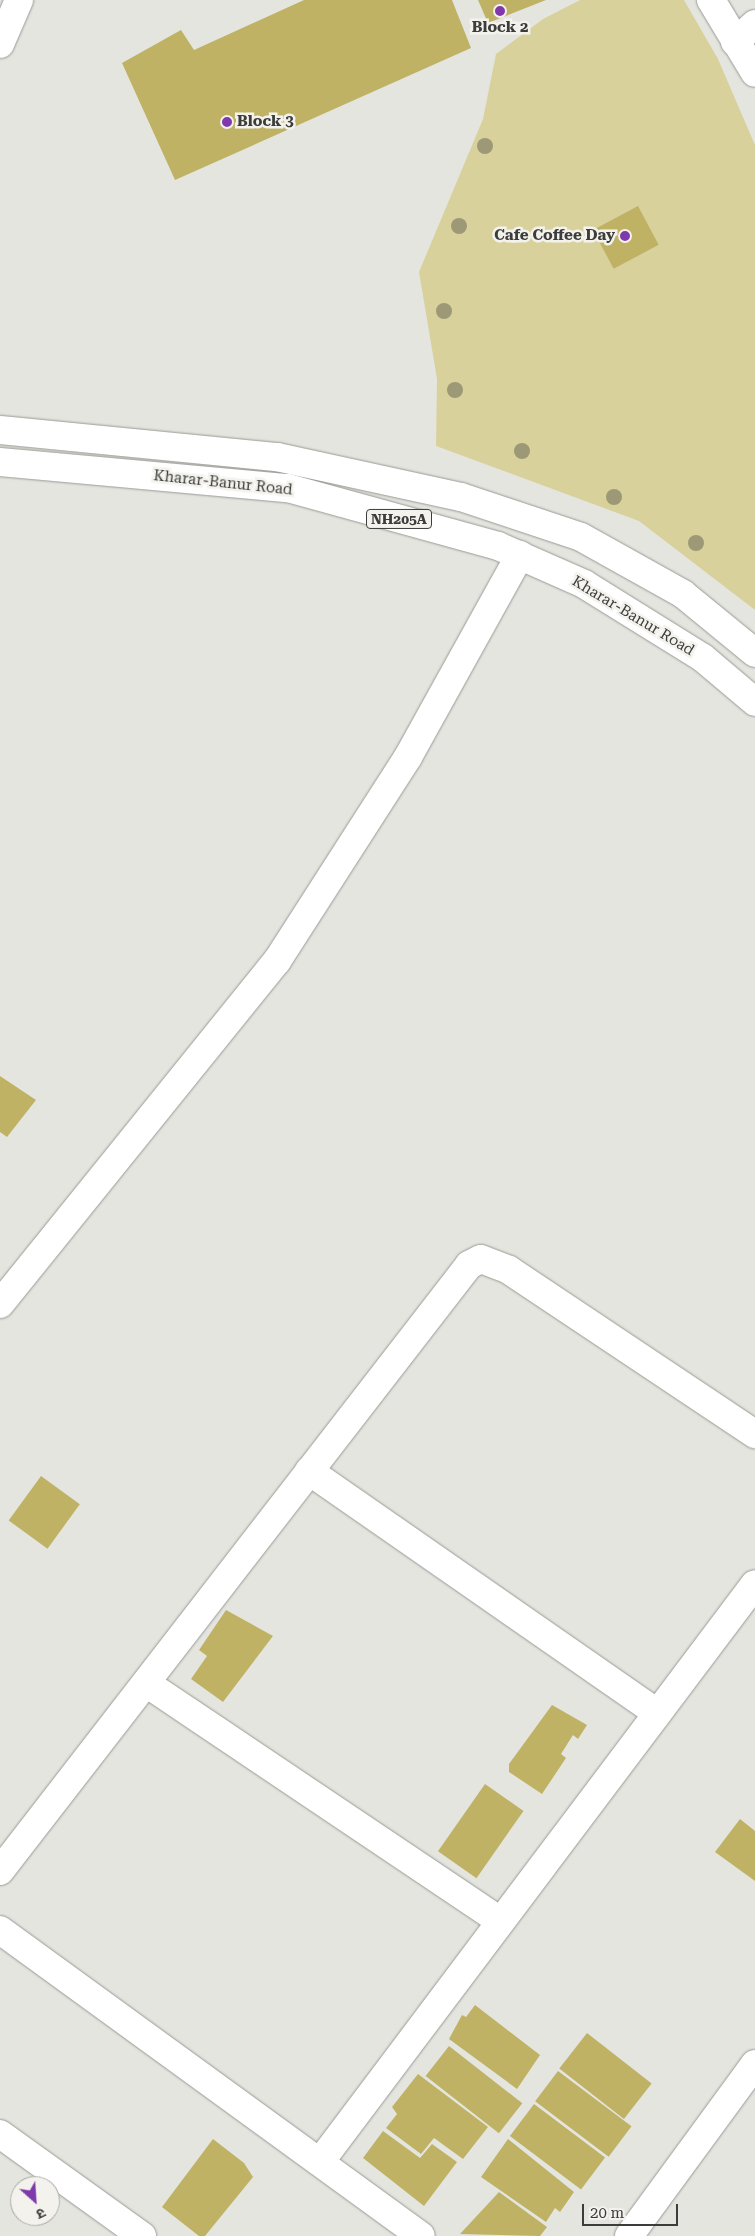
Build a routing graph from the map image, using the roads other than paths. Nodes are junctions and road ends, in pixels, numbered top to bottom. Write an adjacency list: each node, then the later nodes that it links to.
1 (19, 0): 5 (main road)
2 (711, 0): 4 (main road)
3 (755, 24): 4 (main road)
4 (735, 42): 6 (main road)
5 (0, 44)
6 (755, 73)
7 (0, 430): 10 (main road, Kharar-Banur Road / NH205A)
8 (0, 462): 9 (main road, Kharar-Banur Road / NH205A)
9 (520, 555): 11 (main road, Kharar-Banur Road / NH205A); 12 (main road)
10 (755, 653)
11 (755, 702)
12 (0, 1304)
13 (755, 1434): 14 (main road)
14 (309, 1472): 16 (main road); 17 (main road)
15 (755, 1584): 17 (main road)
16 (146, 1683): 18 (main road); 19 (main road)
17 (657, 1713): 19 (main road)
18 (0, 1871)
19 (500, 1921): 23 (main road)
20 (0, 1930): 23 (main road)
21 (755, 2064): 26 (main road)
22 (0, 2134): 24 (main road)
23 (320, 2162): 25 (main road)
24 (142, 2236)
25 (421, 2236)
26 (629, 2236)

